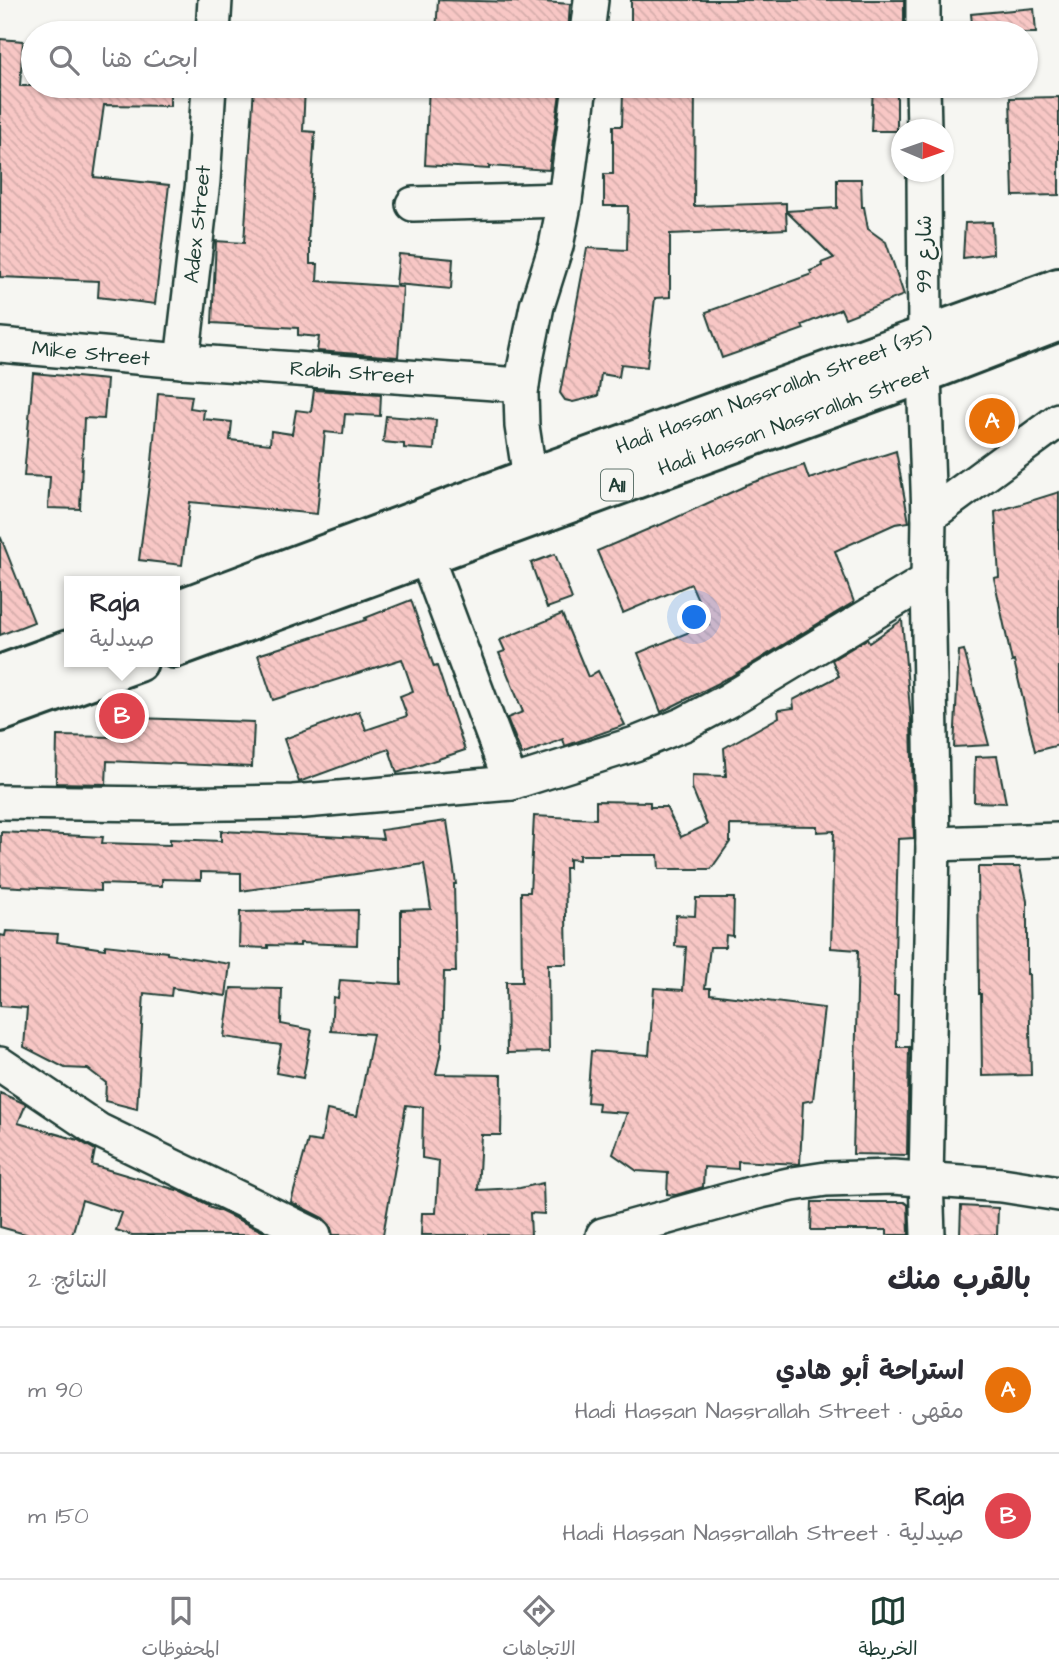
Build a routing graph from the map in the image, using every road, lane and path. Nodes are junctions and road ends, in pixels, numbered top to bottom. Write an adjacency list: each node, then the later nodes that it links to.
1 (215, 0): 4 (street)
2 (591, 0): 5 (street)
3 (923, 0): 6 (street)
4 (214, 21)
5 (588, 21)
6 (923, 21)
7 (208, 98): 18 (street, Adex Street)
8 (578, 98): 12 (street)
9 (923, 98): 10 (street)
10 (924, 119)
11 (924, 182): 16 (street, شارع 99)
12 (565, 200): 13 (street); 20 (street)
13 (414, 204)
14 (1059, 288): 16 (highway, Hadi Hassan Nassrallah Street (35) / A11)
15 (1059, 321): 19 (highway, Hadi Hassan Nassrallah Street / A11)
16 (925, 336): 19 (street, شارع 99); 22 (highway, Hadi Hassan Nassrallah Street (35) / A11)
17 (0, 345): 18 (street, Mike Street)
18 (182, 361): 20 (street, Rabih Street)
19 (924, 373): 23 (street, شارع 99); 24 (highway, Hadi Hassan Nassrallah Street / A11)
20 (522, 385): 22 (street)
21 (1059, 420): 23 (street)
22 (530, 478): 26 (highway, Hadi Hassan Nassrallah Street (35) / A11)
23 (929, 516): 25 (street, شارع 99)
24 (426, 555): 27 (highway, Hadi Hassan Nassrallah Street / A11); 32 (street)
25 (928, 580): 32 (street); 35 (street, شارع 99)
26 (180, 609)
27 (180, 646)
28 (64, 652): 30 (highway)
29 (124, 667): 31 (highway)
30 (0, 676)
31 (0, 712)
32 (510, 783): 33 (street)
33 (0, 802)
34 (1059, 841): 35 (street)
35 (933, 844): 37 (street, شارع 99)
36 (0, 1064): 40 (street)
37 (926, 1180): 38 (street); 39 (street); 42 (street, شارع 99)
38 (1059, 1194)
39 (640, 1230): 41 (street)
40 (314, 1235)
41 (603, 1235)
42 (928, 1235)

